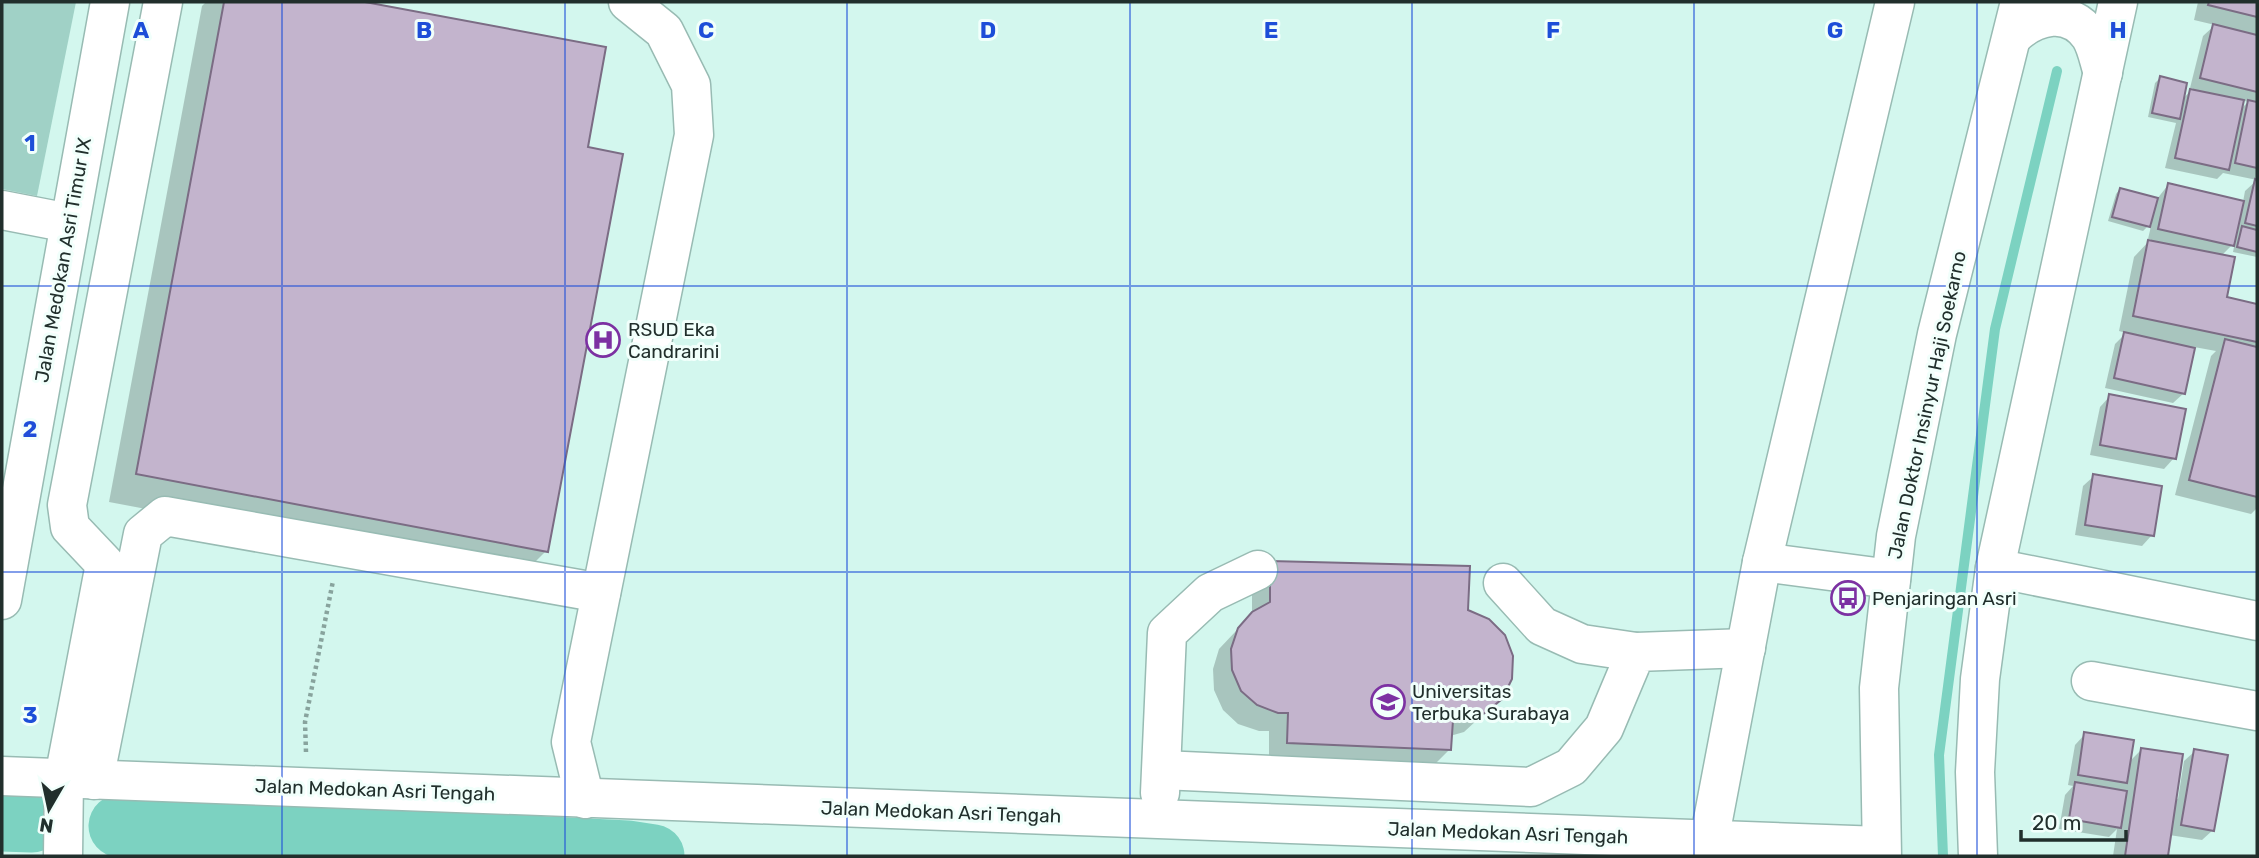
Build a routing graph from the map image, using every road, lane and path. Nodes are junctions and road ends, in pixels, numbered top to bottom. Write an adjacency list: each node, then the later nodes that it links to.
1 (110, 2): 9 (street, Jalan Medokan Asri Timur IX)
2 (163, 2): 13 (street)
3 (628, 2): 18 (street)
4 (1895, 2): 12 (street)
5 (2118, 2): 7 (street)
6 (2016, 19): 7 (street); 16 (street, Jalan Doktor Insinyur Haji Soekarno)
7 (2103, 73): 14 (street)
8 (2, 210): 9 (street)
9 (69, 223): 10 (street, Jalan Medokan Asri Timur IX)
10 (13, 480): 19 (street, Jalan Medokan Asri Timur IX)
11 (340, 547): 13 (street); 18 (street); 28 (path)
12 (1762, 562): 16 (street); 21 (street)
13 (120, 567): 27 (street)
14 (1995, 568): 20 (street); 34 (street)
15 (1258, 570): 25 (street)
16 (1891, 579): 32 (street, Jalan Doktor Insinyur Haji Soekarno)
17 (1503, 583): 22 (street)
18 (601, 593): 29 (street)
19 (2, 600)
20 (2257, 621)
21 (1745, 648): 22 (street); 31 (street)
22 (1636, 652): 25 (street)
23 (2091, 681): 24 (street)
24 (2257, 711)
25 (1162, 770): 30 (street)
26 (2, 776): 27 (street, Jalan Medokan Asri Tengah)
27 (79, 779): 28 (street, Jalan Medokan Asri Tengah); 33 (street)
28 (306, 788): 29 (street, Jalan Medokan Asri Tengah)
29 (585, 799): 30 (street, Jalan Medokan Asri Tengah)
30 (1158, 820): 31 (street, Jalan Medokan Asri Tengah)
31 (1709, 841): 32 (street, Jalan Medokan Asri Tengah)
32 (1882, 851)
33 (63, 856)
34 (1978, 856)

